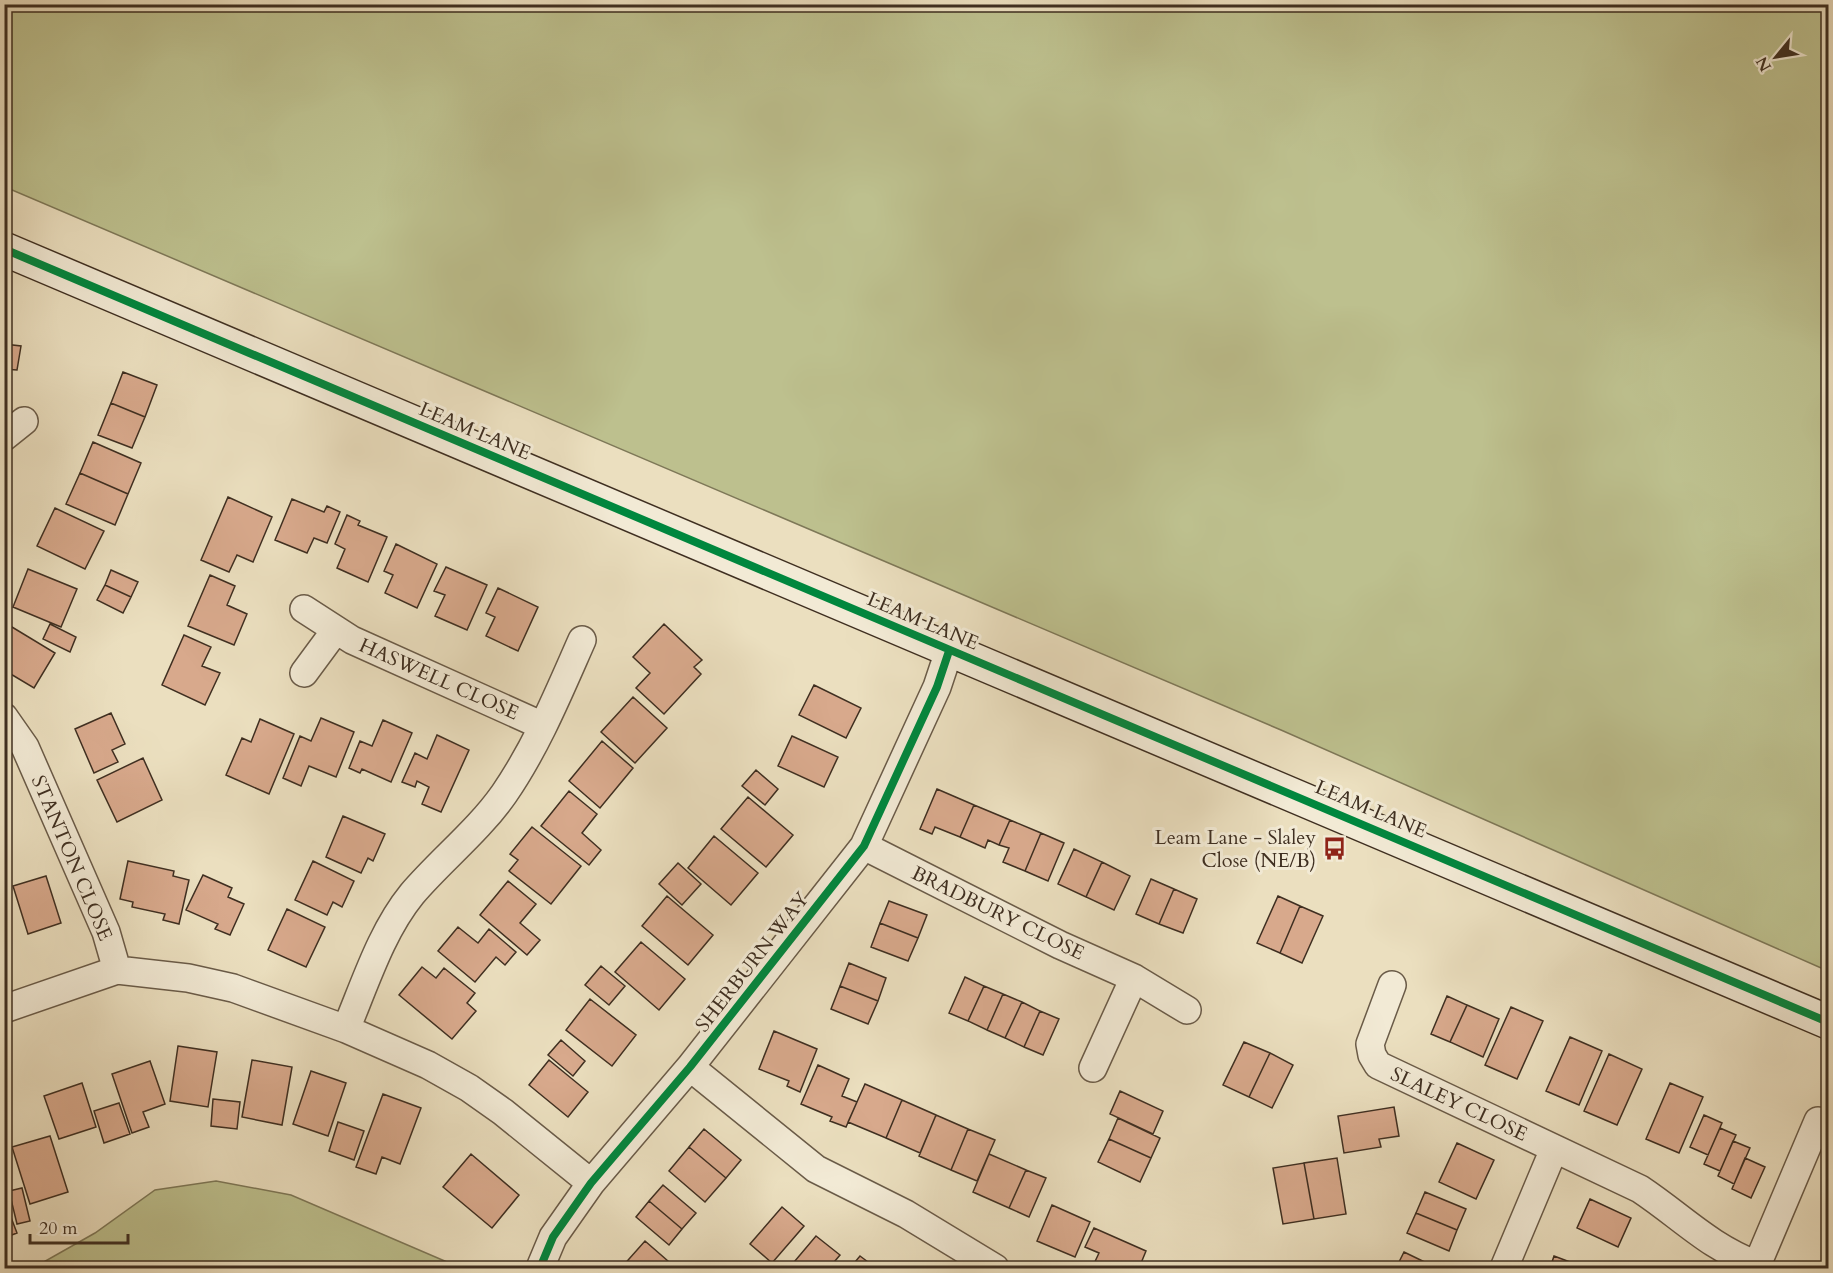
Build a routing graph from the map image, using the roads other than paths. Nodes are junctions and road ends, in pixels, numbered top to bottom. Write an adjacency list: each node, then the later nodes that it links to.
1 (4, 249): 5 (main road, LEAM LANE)
2 (304, 609): 3 (street, HASWELL CLOSE)
3 (335, 631): 6 (street, HASWELL CLOSE); 8 (street, HASWELL CLOSE)
4 (582, 640): 8 (street, HASWELL CLOSE)
5 (949, 651): 9 (street, SHERBURN WAY); 15 (main road, LEAM LANE)
6 (304, 673)
7 (4, 717): 10 (street, STANTON CLOSE)
8 (543, 726): 16 (street, HASWELL CLOSE)
9 (864, 846): 11 (street, BRADBURY CLOSE); 17 (street, SHERBURN WAY)
10 (117, 970): 13 (street); 16 (street)
11 (1134, 978): 14 (street, BRADBURY CLOSE); 18 (street)
12 (1392, 985): 20 (street, SLALEY CLOSE)
13 (4, 1009)
14 (1187, 1010)
15 (1828, 1022)
16 (346, 1029): 21 (street)
17 (690, 1067): 21 (street, SHERBURN WAY); 23 (street)
18 (1093, 1068)
19 (1818, 1121): 20 (street, SLALEY CLOSE)
20 (1554, 1149): 24 (street)
21 (591, 1183): 22 (street, SHERBURN WAY)
22 (540, 1269)
23 (995, 1269)
24 (1504, 1269)

